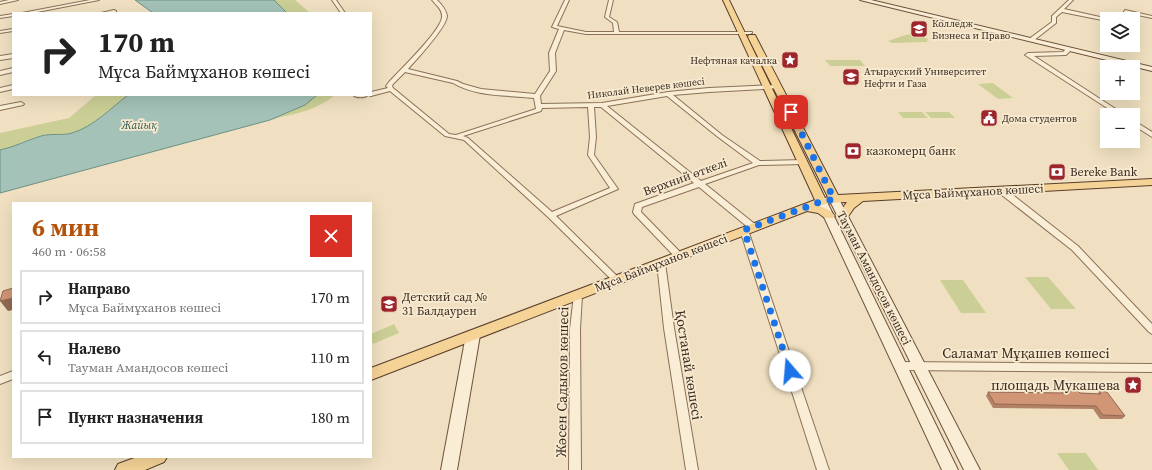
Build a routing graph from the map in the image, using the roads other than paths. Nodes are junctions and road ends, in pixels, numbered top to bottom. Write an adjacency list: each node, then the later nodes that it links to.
1 (16, 0): 11 (street)
2 (97, 0): 14 (street)
3 (334, 0): 16 (street)
4 (434, 0): 33 (street)
5 (567, 0): 22 (street)
6 (611, 0): 25 (street)
7 (726, 0): 26 (main road, Тауман Амандосов көшесі)
8 (733, 0): 26 (main road, Тауман Амандосов көшесі)
9 (863, 0): 27 (main road)
10 (1071, 0): 12 (street)
11 (0, 3)
12 (1061, 10): 21 (street); 27 (street)
13 (114, 11): 15 (street)
14 (30, 12)
15 (108, 12)
16 (342, 12)
17 (1140, 14): 20 (street)
18 (12, 15): 19 (street)
19 (0, 17)
20 (1152, 17)
21 (1100, 18)
22 (562, 28): 25 (street); 42 (street)
23 (12, 30): 24 (street)
24 (0, 32)
25 (617, 32): 26 (street)
26 (746, 33): 36 (main road, Тауман Амандосов көшесі); 37 (main road, Тауман Амандосов көшесі)
27 (1031, 40): 28 (main road)
28 (1069, 49): 31 (main road); 48 (street)
29 (12, 56): 30 (street)
30 (0, 58)
31 (1152, 69)
32 (12, 70): 34 (street)
33 (405, 70): 38 (street); 42 (street)
34 (0, 73)
35 (12, 87): 39 (street)
36 (768, 87): 37 (street, Николай Неверев көшесі); 41 (street, Николай Неверев көшесі); 52 (main road, Тауман Амандосов көшесі)
37 (778, 87): 54 (main road, Тауман Амандосов көшесі)
38 (391, 89): 40 (street); 51 (street)
39 (0, 90)
40 (372, 94)
41 (668, 94): 44 (street, Николай Неверев көшесі); 53 (street)
42 (537, 96): 45 (street)
43 (20, 104): 47 (street)
44 (602, 105): 46 (street, Николай Неверев көшесі); 56 (street)
45 (539, 106): 46 (street, Николай Неверев көшесі); 51 (street, Николай Неверев көшесі)
46 (591, 106): 63 (street)
47 (0, 108)
48 (1111, 108)
49 (1140, 127): 50 (street)
50 (1152, 135)
51 (456, 137): 63 (street)
52 (804, 162): 53 (street, Верхний өткелі); 57 (main road, Тауман Амандосов көшесі)
53 (758, 163): 56 (street, Верхний өткелі)
54 (826, 181): 60 (main road); 61 (main road, Тауман Амандосов көшесі)
55 (1152, 182): 58 (main road, Мұса Баймұханов көшесі)
56 (701, 184): 66 (street); 67 (street, Верхний өткелі)
57 (814, 184): 61 (main road, Тауман Амандосов көшесі); 62 (main road)
58 (1001, 190): 60 (main road, Мұса Баймұханов көшесі); 71 (street)
59 (860, 198): 60 (main road, Мұса Баймұханов көшесі); 61 (main road, Мұса Баймұханов көшесі); 65 (main road)
60 (872, 198)
61 (828, 200): 62 (main road, Мұса Баймұханов көшесі); 64 (main road, Тауман Амандосов көшесі); 65 (main road, Тауман Амандосов көшесі)
62 (804, 208): 64 (main road); 66 (main road, Мұса Баймұханов көшесі)
63 (551, 215): 69 (street)
64 (829, 216): 73 (main road, Тауман Амандосов көшесі)
65 (843, 216): 74 (main road, Тауман Амандосов көшесі)
66 (749, 229): 67 (main road, Мұса Баймұханов көшесі); 84 (street)
67 (679, 256): 68 (main road, Мұса Баймұханов көшесі)
68 (661, 263): 69 (main road, Мұса Баймұханов көшесі); 83 (street, Қостанай көшесі)
69 (617, 280): 70 (main road, Мұса Баймұханов көшесі)
70 (578, 295): 72 (main road, Мұса Баймұханов көшесі); 82 (street, Жәсен Садықов көшесі)
71 (1152, 330)
72 (473, 335): 76 (main road, Мұса Баймұханов көшесі); 81 (main road)
73 (900, 366): 74 (street, Саламат Мұқашев көшесі); 85 (main road, Тауман Амандосов көшесі)
74 (919, 366): 75 (street, Саламат Мұқашев көшесі); 86 (main road, Тауман Амандосов көшесі)
75 (1152, 368)
76 (372, 374)
77 (12, 375): 78 (street)
78 (0, 380)
79 (155, 458): 80 (main road)
80 (124, 470)
81 (449, 470)
82 (575, 470)
83 (692, 470)
84 (823, 470)
85 (950, 470)
86 (972, 470)

